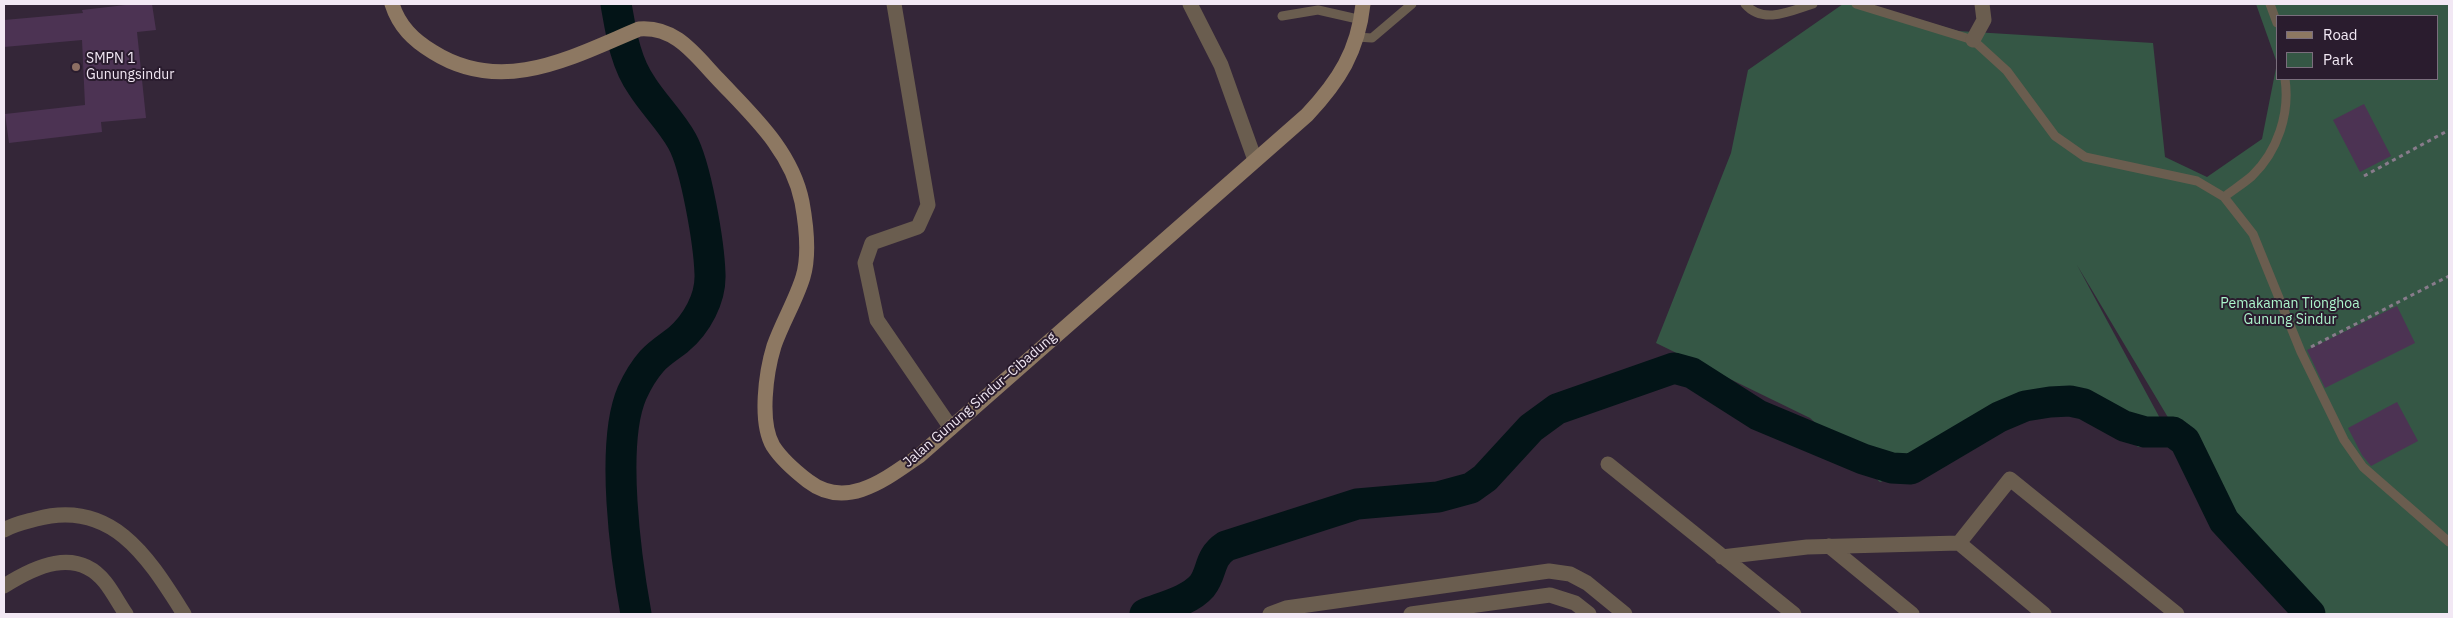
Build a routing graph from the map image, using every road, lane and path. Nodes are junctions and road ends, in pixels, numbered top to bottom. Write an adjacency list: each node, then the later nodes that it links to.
1 (392, 4): 23 (street, Jalan Gunung Sindur–Cibadung)
2 (894, 4): 23 (street)
3 (1190, 4): 18 (street)
4 (1364, 4): 12 (street, Jalan Gunung Sindur–Cibadung)
5 (1412, 4): 14 (lane)
6 (1745, 4): 7 (lane)
7 (1814, 4)
8 (1856, 4): 15 (lane)
9 (1982, 4): 15 (street)
10 (2270, 4): 13 (lane)
11 (1282, 16): 12 (lane)
12 (1362, 20): 14 (street, Jalan Gunung Sindur–Cibadung)
13 (2276, 20)
14 (1357, 37): 18 (street, Jalan Gunung Sindur–Cibadung)
15 (1973, 40): 20 (lane)
16 (2285, 80): 20 (lane)
17 (2449, 130): 19 (path)
18 (1255, 160): 23 (street, Jalan Gunung Sindur–Cibadung)
19 (2364, 176)
20 (2224, 197): 22 (lane)
21 (2449, 276): 22 (path)
22 (2301, 352): 26 (lane)
23 (951, 428)
24 (1608, 464): 29 (street)
25 (4, 530): 32 (street)
26 (2449, 542)
27 (1958, 543): 28 (street); 39 (street); 40 (street)
28 (1829, 546): 29 (street); 38 (street)
29 (1722, 556): 37 (street)
30 (4, 586): 31 (street)
31 (126, 614)
32 (184, 614)
33 (1270, 614): 36 (street)
34 (1411, 614): 35 (street)
35 (1588, 614)
36 (1624, 614)
37 (1794, 614)
38 (1912, 614)
39 (2044, 614)
40 (2177, 614)

